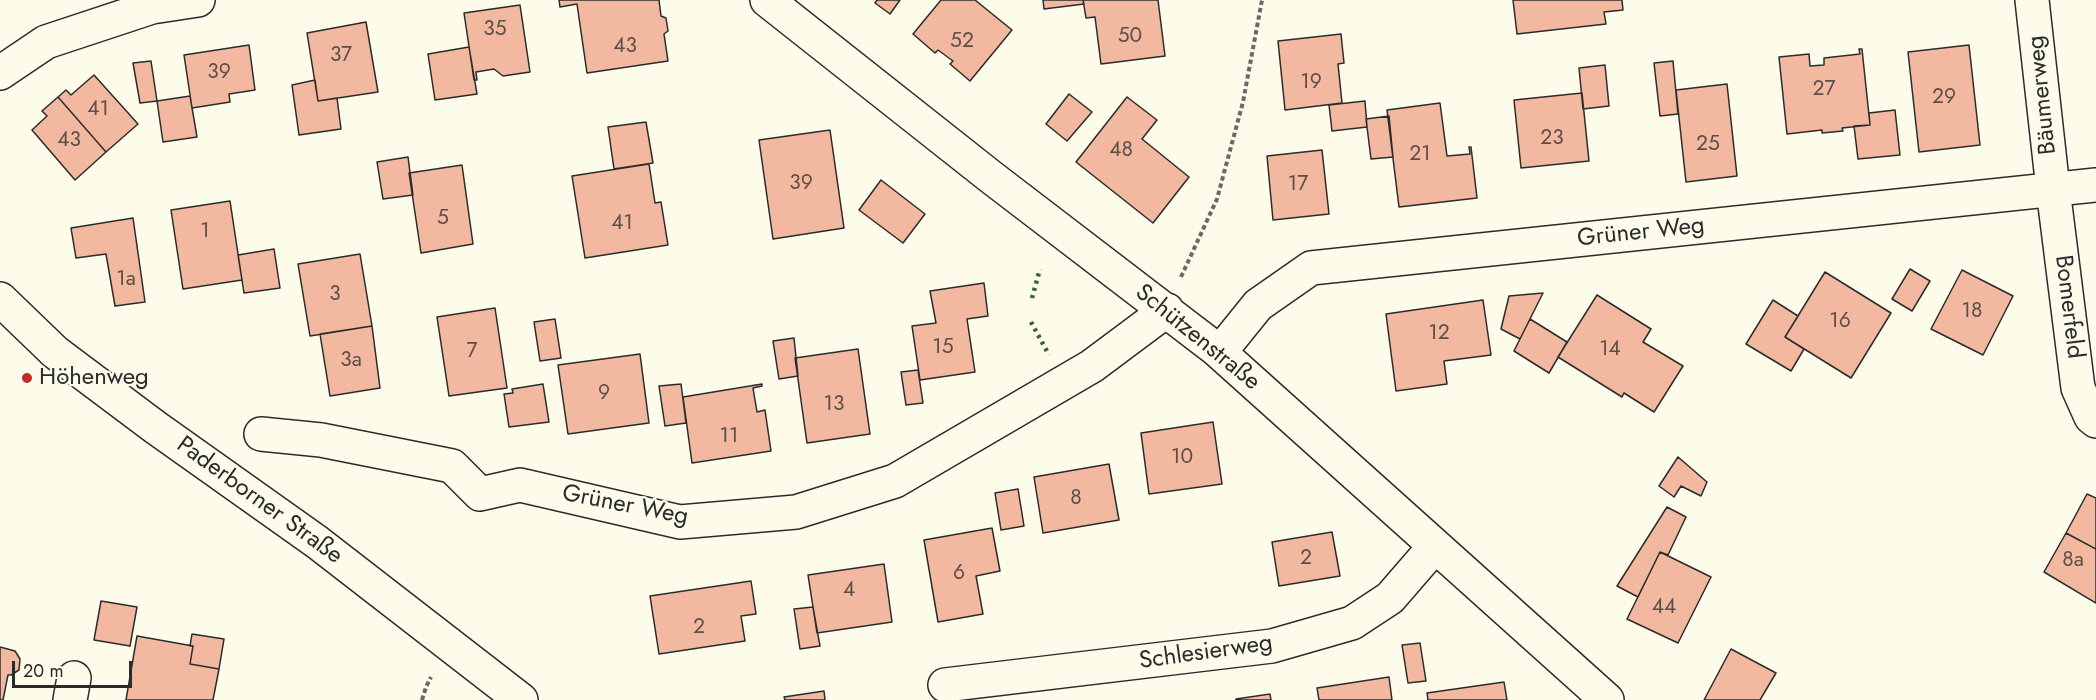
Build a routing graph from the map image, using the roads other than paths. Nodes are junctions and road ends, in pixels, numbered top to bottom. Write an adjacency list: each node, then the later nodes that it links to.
1 (198, 0): 4 (street)
2 (767, 0): 9 (street, Schützenstraße)
3 (2032, 0): 7 (street, Bäumerweg)
4 (151, 4): 5 (street)
5 (0, 74)
6 (2096, 185): 7 (street, Grüner Weg)
7 (2053, 189): 10 (street, Grüner Weg); 11 (street, Bomerfeld)
8 (0, 299): 15 (street, Paderborner Straße)
9 (1167, 310): 10 (street, Schützenstraße); 12 (street, Grüner Weg)
10 (1220, 352): 13 (street, Schützenstraße)
11 (2096, 421)
12 (261, 434)
13 (1435, 546): 14 (street, Schlesierweg); 16 (street, Schützenstraße)
14 (945, 686)
15 (520, 700)
16 (1607, 700)

